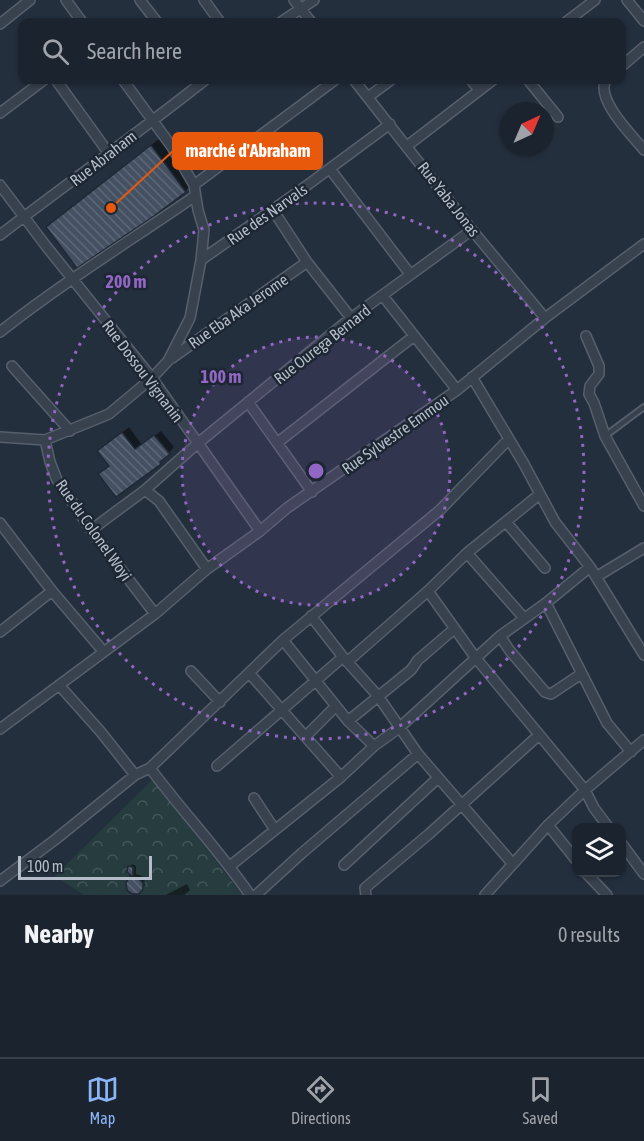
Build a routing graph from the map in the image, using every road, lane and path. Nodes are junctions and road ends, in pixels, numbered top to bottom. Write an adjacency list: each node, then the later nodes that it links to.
1 (30, 0): 17 (street)
2 (66, 0): 10 (street)
3 (140, 0): 11 (street)
4 (204, 0): 12 (street)
5 (294, 0): 9 (street)
6 (314, 0): 9 (street)
7 (595, 0): 15 (street)
8 (627, 0): 16 (street)
9 (300, 9): 13 (street); 14 (street)
10 (79, 18)
11 (153, 18)
12 (217, 18)
13 (287, 18)
14 (308, 18)
15 (571, 18)
16 (644, 21)
17 (0, 24)
18 (644, 47): 19 (street)
19 (626, 62)
20 (39, 84): 33 (street)
21 (59, 84): 39 (street)
22 (126, 84): 35 (street)
23 (197, 84): 35 (street, Rue Abraham)
24 (330, 84): 41 (street)
25 (357, 84): 32 (street, Rue Yaba Jonas)
26 (386, 84): 32 (street)
27 (474, 84): 31 (street)
28 (487, 84): 31 (street)
29 (531, 84): 34 (street)
30 (605, 84): 38 (street)
31 (479, 90): 37 (street)
32 (368, 97): 36 (street, Rue Yaba Jonas)
33 (0, 113)
34 (558, 117)
35 (152, 120): 39 (street, Rue Abraham); 41 (street)
36 (390, 124): 37 (street, Rue Yaba Jonas); 40 (street, Rue des Narvals)
37 (407, 146): 46 (street, Rue Yaba Jonas)
38 (644, 150)
39 (110, 155): 45 (street, Rue Abraham)
40 (330, 169): 44 (street, Rue des Narvals); 51 (street)
41 (194, 184): 43 (street)
42 (0, 185): 45 (street, Rue Dossou Vignanin)
43 (195, 196): 49 (street); 52 (street)
44 (273, 210): 49 (street, Rue des Narvals); 50 (street)
45 (24, 217): 47 (street, Rue Abraham); 52 (street, Rue Dossou Vignanin)
46 (472, 230): 51 (street, Rue Ourega Bernard); 55 (street, Rue Yaba Jonas)
47 (0, 235)
48 (644, 244): 55 (street, Rue Sylvestre Emmou)
49 (201, 260): 59 (street)
50 (308, 262): 54 (street); 59 (street, Rue Eba Aka Jerome)
51 (410, 274): 53 (street, Rue Ourega Bernard)
52 (72, 279): 56 (street); 62 (street, Rue Dossou Vignanin)
53 (383, 296): 54 (street, Rue Ourega Bernard); 57 (street)
54 (351, 318): 64 (street, Rue Ourega Bernard)
55 (545, 318): 61 (street, Rue Sylvestre Emmou)
56 (0, 332)
57 (414, 336): 63 (street); 72 (street)
58 (586, 336): 67 (street)
59 (168, 361): 62 (street)
60 (12, 366): 66 (street)
61 (472, 376): 63 (street, Rue Sylvestre Emmou); 69 (street)
62 (152, 378): 66 (street); 71 (street, Rue Dossou Vignanin)
63 (457, 390): 74 (street, Rue Sylvestre Emmou)
64 (248, 402): 71 (street, Rue Ourega Bernard); 72 (street)
65 (643, 409): 67 (lane)
66 (70, 431): 70 (street)
67 (605, 436): 76 (street)
68 (0, 437): 70 (street)
69 (509, 439): 75 (street); 92 (street)
70 (45, 440): 79 (street, Rue du Colonel Woyi)
71 (197, 444): 73 (street, Rue Ourega Bernard); 80 (street, Rue Dossou Vignanin)
72 (278, 444): 74 (street)
73 (145, 490): 79 (street, Rue Ourega Bernard); 86 (street)
74 (312, 492): 80 (street, Rue Sylvestre Emmou)
75 (540, 494): 77 (street); 84 (street)
76 (644, 506)
77 (506, 522): 83 (street); 85 (street)
78 (0, 523): 81 (street)
79 (91, 530): 91 (street, Rue du Colonel Woyi)
80 (260, 531): 86 (street, Rue Sylvestre Emmou)
81 (3, 534): 88 (street)
82 (644, 548): 87 (street)
83 (468, 553): 89 (street); 93 (street)
84 (590, 567): 87 (street); 90 (street)
85 (545, 568)
86 (207, 570): 91 (street, Rue Sylvestre Emmou)
87 (596, 577): 99 (street)
88 (52, 591): 95 (street); 98 (street)
89 (428, 591): 94 (street); 101 (street)
90 (546, 603): 93 (street); 104 (street)
91 (155, 614): 98 (street, Rue Sylvestre Emmou)
92 (311, 616): 97 (street); 101 (street)
93 (524, 618): 96 (street)
94 (454, 629): 100 (street); 107 (street)
95 (0, 632)
96 (500, 636): 100 (street); 104 (street)
97 (283, 640): 103 (street); 105 (street)
98 (103, 651): 106 (street, Rue Sylvestre Emmou)
99 (644, 655)
100 (475, 657): 112 (street); 114 (street)
101 (345, 660): 105 (street); 107 (street)
102 (191, 671): 108 (street)
103 (250, 674): 108 (street); 110 (street)
104 (580, 674): 118 (street)
105 (317, 680): 109 (street); 110 (street)
106 (59, 685): 113 (street, Rue Sylvestre Emmou); 122 (street)
107 (378, 696): 111 (street); 112 (street)
108 (220, 702): 121 (street)
109 (336, 706): 111 (street); 115 (street)
110 (281, 709): 115 (street); 120 (street)
111 (348, 720): 117 (street)
112 (399, 728): 117 (street); 119 (street)
113 (0, 729)
114 (539, 735): 125 (street); 127 (street)
115 (306, 736): 123 (street)
116 (644, 740): 118 (street)
117 (374, 746): 123 (street)
118 (630, 752): 125 (street)
119 (418, 754): 124 (street); 141 (street)
120 (217, 766)
121 (150, 768): 122 (street); 135 (street)
122 (135, 775): 138 (street)
123 (341, 777): 130 (street)
124 (438, 778): 127 (street); 134 (street)
125 (585, 790): 128 (street); 129 (street)
126 (254, 798): 130 (street)
127 (462, 804): 133 (street); 139 (street)
128 (605, 823)
129 (548, 825): 132 (street); 133 (street)
130 (275, 830): 135 (street)
131 (626, 851): 136 (street)
132 (572, 855)
133 (512, 863): 142 (street)
134 (344, 865)
135 (230, 866): 140 (street)
136 (644, 874)
137 (589, 877): 143 (street)
138 (0, 881)
139 (362, 894)
140 (250, 895)
141 (256, 895)
142 (485, 895)
143 (607, 895)

